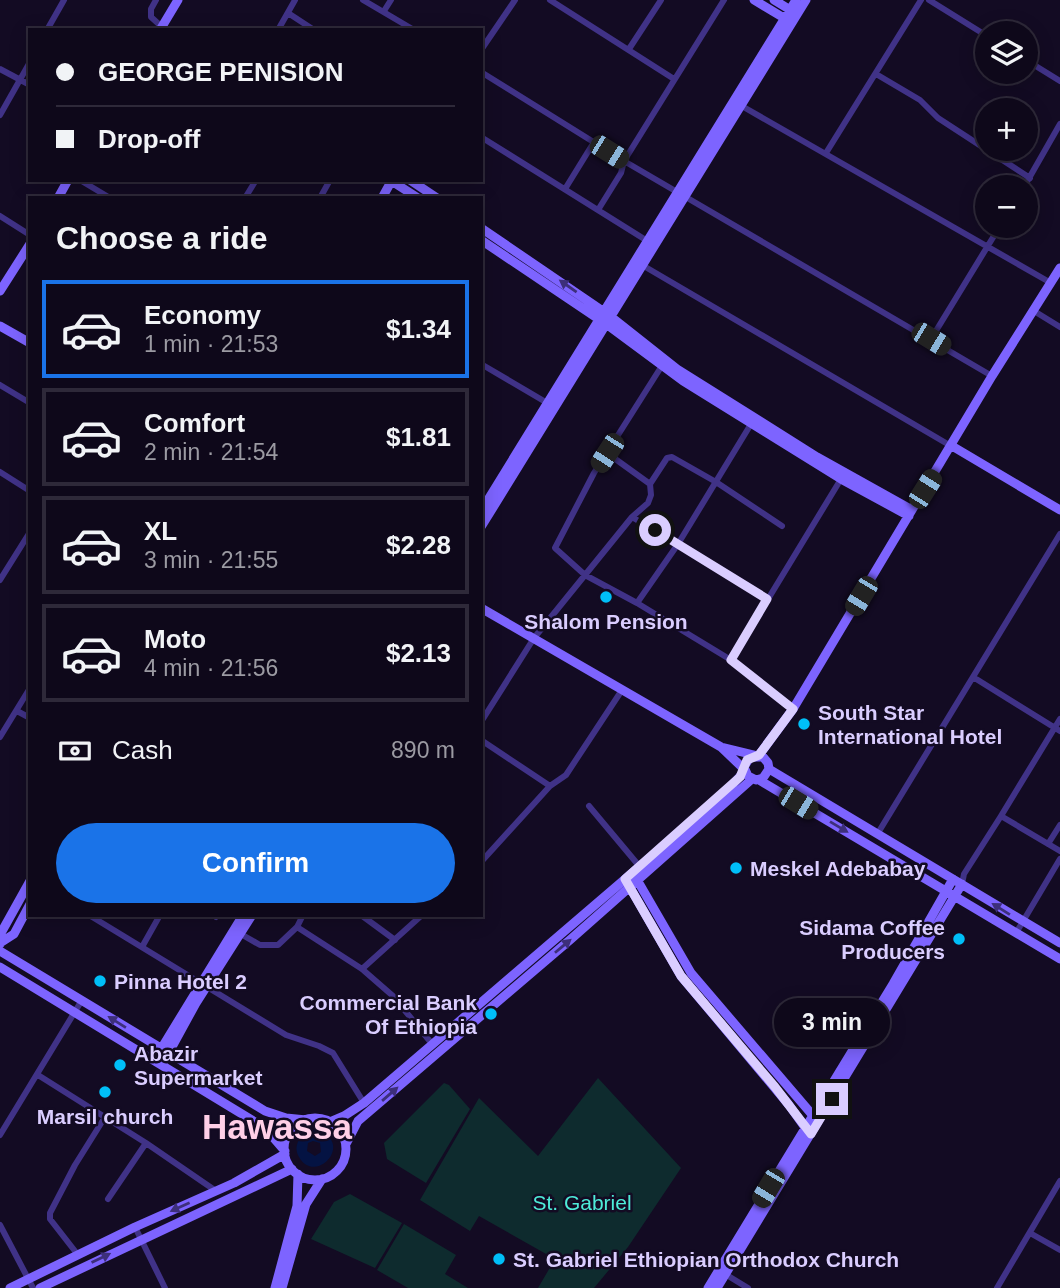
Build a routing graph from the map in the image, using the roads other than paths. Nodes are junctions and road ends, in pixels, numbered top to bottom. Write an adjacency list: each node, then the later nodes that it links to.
1 (64, 0): 21 (street)
2 (156, 0): 20 (street)
3 (178, 0): 20 (main road)
4 (295, 0): 18 (street)
5 (363, 0): 17 (street)
6 (391, 0): 17 (street)
7 (515, 0): 26 (street)
8 (550, 0): 27 (street)
9 (661, 0): 27 (street)
10 (724, 0): 33 (street)
11 (754, 0): 19 (main road)
12 (774, 0): 19 (main road)
13 (796, 0): 19 (main road)
14 (806, 0): 19 (main road)
15 (921, 0): 32 (street)
16 (929, 0): 25 (street)
17 (384, 11): 24 (street)
18 (288, 13): 22 (street); 23 (street)
19 (790, 16): 37 (main road); 49 (main road)
20 (162, 27)
21 (48, 28)
22 (279, 28)
23 (311, 28)
24 (411, 28)
25 (975, 29)
26 (483, 47)
27 (629, 49): 33 (street)
28 (28, 66): 34 (street)
29 (1038, 67): 35 (street)
30 (0, 69): 34 (street)
31 (483, 73): 41 (street)
32 (876, 74): 42 (street); 44 (street)
33 (674, 79): 43 (street)
34 (20, 80): 36 (street); 38 (street)
35 (1060, 81)
36 (28, 84)
37 (740, 105): 42 (street); 49 (main road)
38 (0, 115)
39 (1060, 124): 45 (street)
40 (483, 138): 48 (street)
41 (594, 142): 43 (street); 48 (street)
42 (826, 153): 60 (street)
43 (624, 161): 49 (street); 52 (street)
44 (1025, 175)
45 (1032, 175)
46 (83, 182): 50 (street)
47 (406, 183): 51 (main road)
48 (565, 189): 52 (street)
49 (680, 194): 59 (main road); 70 (street)
50 (107, 196)
51 (433, 196)
52 (598, 210): 59 (street)
53 (0, 216): 55 (street)
54 (483, 230): 58 (main road)
55 (28, 234)
56 (993, 238): 60 (street)
57 (483, 240): 58 (main road)
58 (494, 242): 67 (main road)
59 (651, 243): 62 (main road); 67 (main road)
60 (988, 246): 64 (street); 70 (street)
61 (28, 247): 65 (main road)
62 (642, 265): 67 (main road); 79 (street)
63 (1060, 268): 64 (main road)
64 (1051, 283): 66 (main road)
65 (0, 291)
66 (1034, 311): 69 (street); 74 (main road)
67 (604, 318): 72 (main road); 77 (main road)
68 (0, 326): 71 (main road)
69 (1060, 327)
70 (931, 339): 74 (street)
71 (28, 343)
72 (663, 364): 78 (main road); 80 (street); 88 (main road)
73 (483, 366): 77 (street)
74 (992, 376): 79 (main road)
75 (0, 385): 76 (street)
76 (28, 402)
77 (552, 406): 86 (main road)
78 (751, 424): 82 (main road); 83 (street)
79 (952, 446): 87 (main road); 88 (main road)
80 (607, 453): 84 (street); 95 (street)
81 (0, 472): 85 (street)
82 (841, 478): 88 (main road); 97 (street)
83 (716, 482): 84 (street); 91 (street); 94 (street)
84 (650, 484): 89 (street)
85 (28, 490)
86 (490, 497): 90 (main road)
87 (1060, 510)
88 (910, 513): 105 (main road)
89 (632, 517): 94 (street); 95 (street)
90 (483, 520)
91 (782, 526)
92 (1060, 534): 102 (street)
93 (28, 535): 96 (street)
94 (678, 544): 97 (street); 98 (street)
95 (585, 575): 98 (street); 100 (street)
96 (0, 580)
97 (767, 599): 101 (street)
98 (637, 603): 101 (street)
99 (483, 613): 100 (main road)
100 (534, 638): 103 (main road); 108 (street)
101 (731, 660): 105 (street)
102 (974, 677): 110 (street); 121 (street)
103 (622, 690): 113 (main road); 117 (street)
104 (28, 691): 106 (street)
105 (793, 709): 114 (main road)
106 (17, 710): 107 (street); 111 (street)
107 (28, 717)
108 (483, 719)
109 (1060, 719): 110 (street)
110 (1057, 729): 119 (street)
111 (0, 737)
112 (483, 741): 117 (street)
113 (721, 747): 114 (main road); 115 (main road)
114 (762, 760): 115 (main road); 116 (main road); 121 (main road)
115 (745, 770): 116 (main road); 126 (main road)
116 (756, 779): 126 (main road); 129 (main road, one-way to 129)
117 (550, 786): 125 (street)
118 (589, 806): 126 (street)
119 (1001, 816): 122 (street); 127 (street)
120 (1060, 825): 122 (street)
121 (878, 833): 127 (main road)
122 (1048, 844): 123 (street)
123 (1060, 851)
124 (1060, 859): 138 (street)
125 (483, 860)
126 (633, 877): 153 (main road); 157 (main road); 165 (main road); 168 (main road, one-way to 126)
127 (958, 882): 129 (main road); 138 (main road, one-way to 127)
128 (28, 885): 144 (main road)
129 (951, 894): 141 (main road); 158 (main road); 161 (main road)
130 (28, 908): 144 (main road)
131 (159, 917): 145 (street)
132 (242, 917): 150 (main road)
133 (251, 917): 140 (main road)
134 (302, 917): 139 (street)
135 (364, 917): 142 (street)
136 (420, 917): 142 (street)
137 (99, 918): 145 (street)
138 (1023, 922): 141 (street); 143 (main road)
139 (297, 928): 140 (street); 149 (street)
140 (239, 933): 150 (main road)
141 (1016, 933): 147 (main road)
142 (395, 940): 149 (street)
143 (1060, 943)
144 (0, 944)
145 (142, 947): 150 (street)
146 (0, 951): 151 (main road)
147 (1060, 959)
148 (0, 967): 152 (main road)
149 (362, 969): 153 (street)
150 (204, 984): 154 (main road); 159 (street)
151 (82, 1000): 152 (street); 154 (main road, one-way to 151)
152 (75, 1012): 155 (main road); 156 (street)
153 (433, 1045): 159 (main road)
154 (165, 1051): 155 (main road); 162 (main road)
155 (158, 1063): 166 (main road)
156 (38, 1075): 160 (street); 164 (street)
157 (795, 1094): 158 (main road); 161 (main road)
158 (823, 1098): 161 (main road)
159 (364, 1103): 163 (main road)
160 (106, 1117): 167 (street); 181 (street)
161 (815, 1118): 165 (main road)
162 (306, 1120): 163 (main road); 169 (main road)
163 (330, 1122): 168 (main road)
164 (1, 1130)
165 (807, 1130): 182 (main road); 189 (main road)
166 (272, 1136): 169 (main road); 170 (main road)
167 (146, 1143): 174 (street); 175 (street)
168 (346, 1144): 172 (main road)
169 (285, 1153): 170 (main road); 171 (main road)
170 (266, 1166): 174 (main road)
171 (295, 1171): 172 (main road); 179 (main road); 187 (main road)
172 (321, 1179): 188 (main road)
173 (1060, 1181): 178 (street)
174 (216, 1191): 177 (main road, one-way to 177)
175 (108, 1199)
176 (0, 1225): 183 (street)
177 (135, 1227): 179 (street); 181 (main road)
178 (1030, 1233): 180 (street); 192 (street)
179 (141, 1238): 185 (main road, one-way to 179); 186 (street)
180 (1060, 1250)
181 (78, 1255): 183 (main road)
182 (725, 1274): 190 (main road); 191 (street)
183 (31, 1283): 184 (main road)
184 (10, 1288)
185 (40, 1288)
186 (165, 1288)
187 (275, 1288)
188 (282, 1288)
189 (708, 1288)
190 (717, 1288)
191 (748, 1288)
192 (997, 1288)

